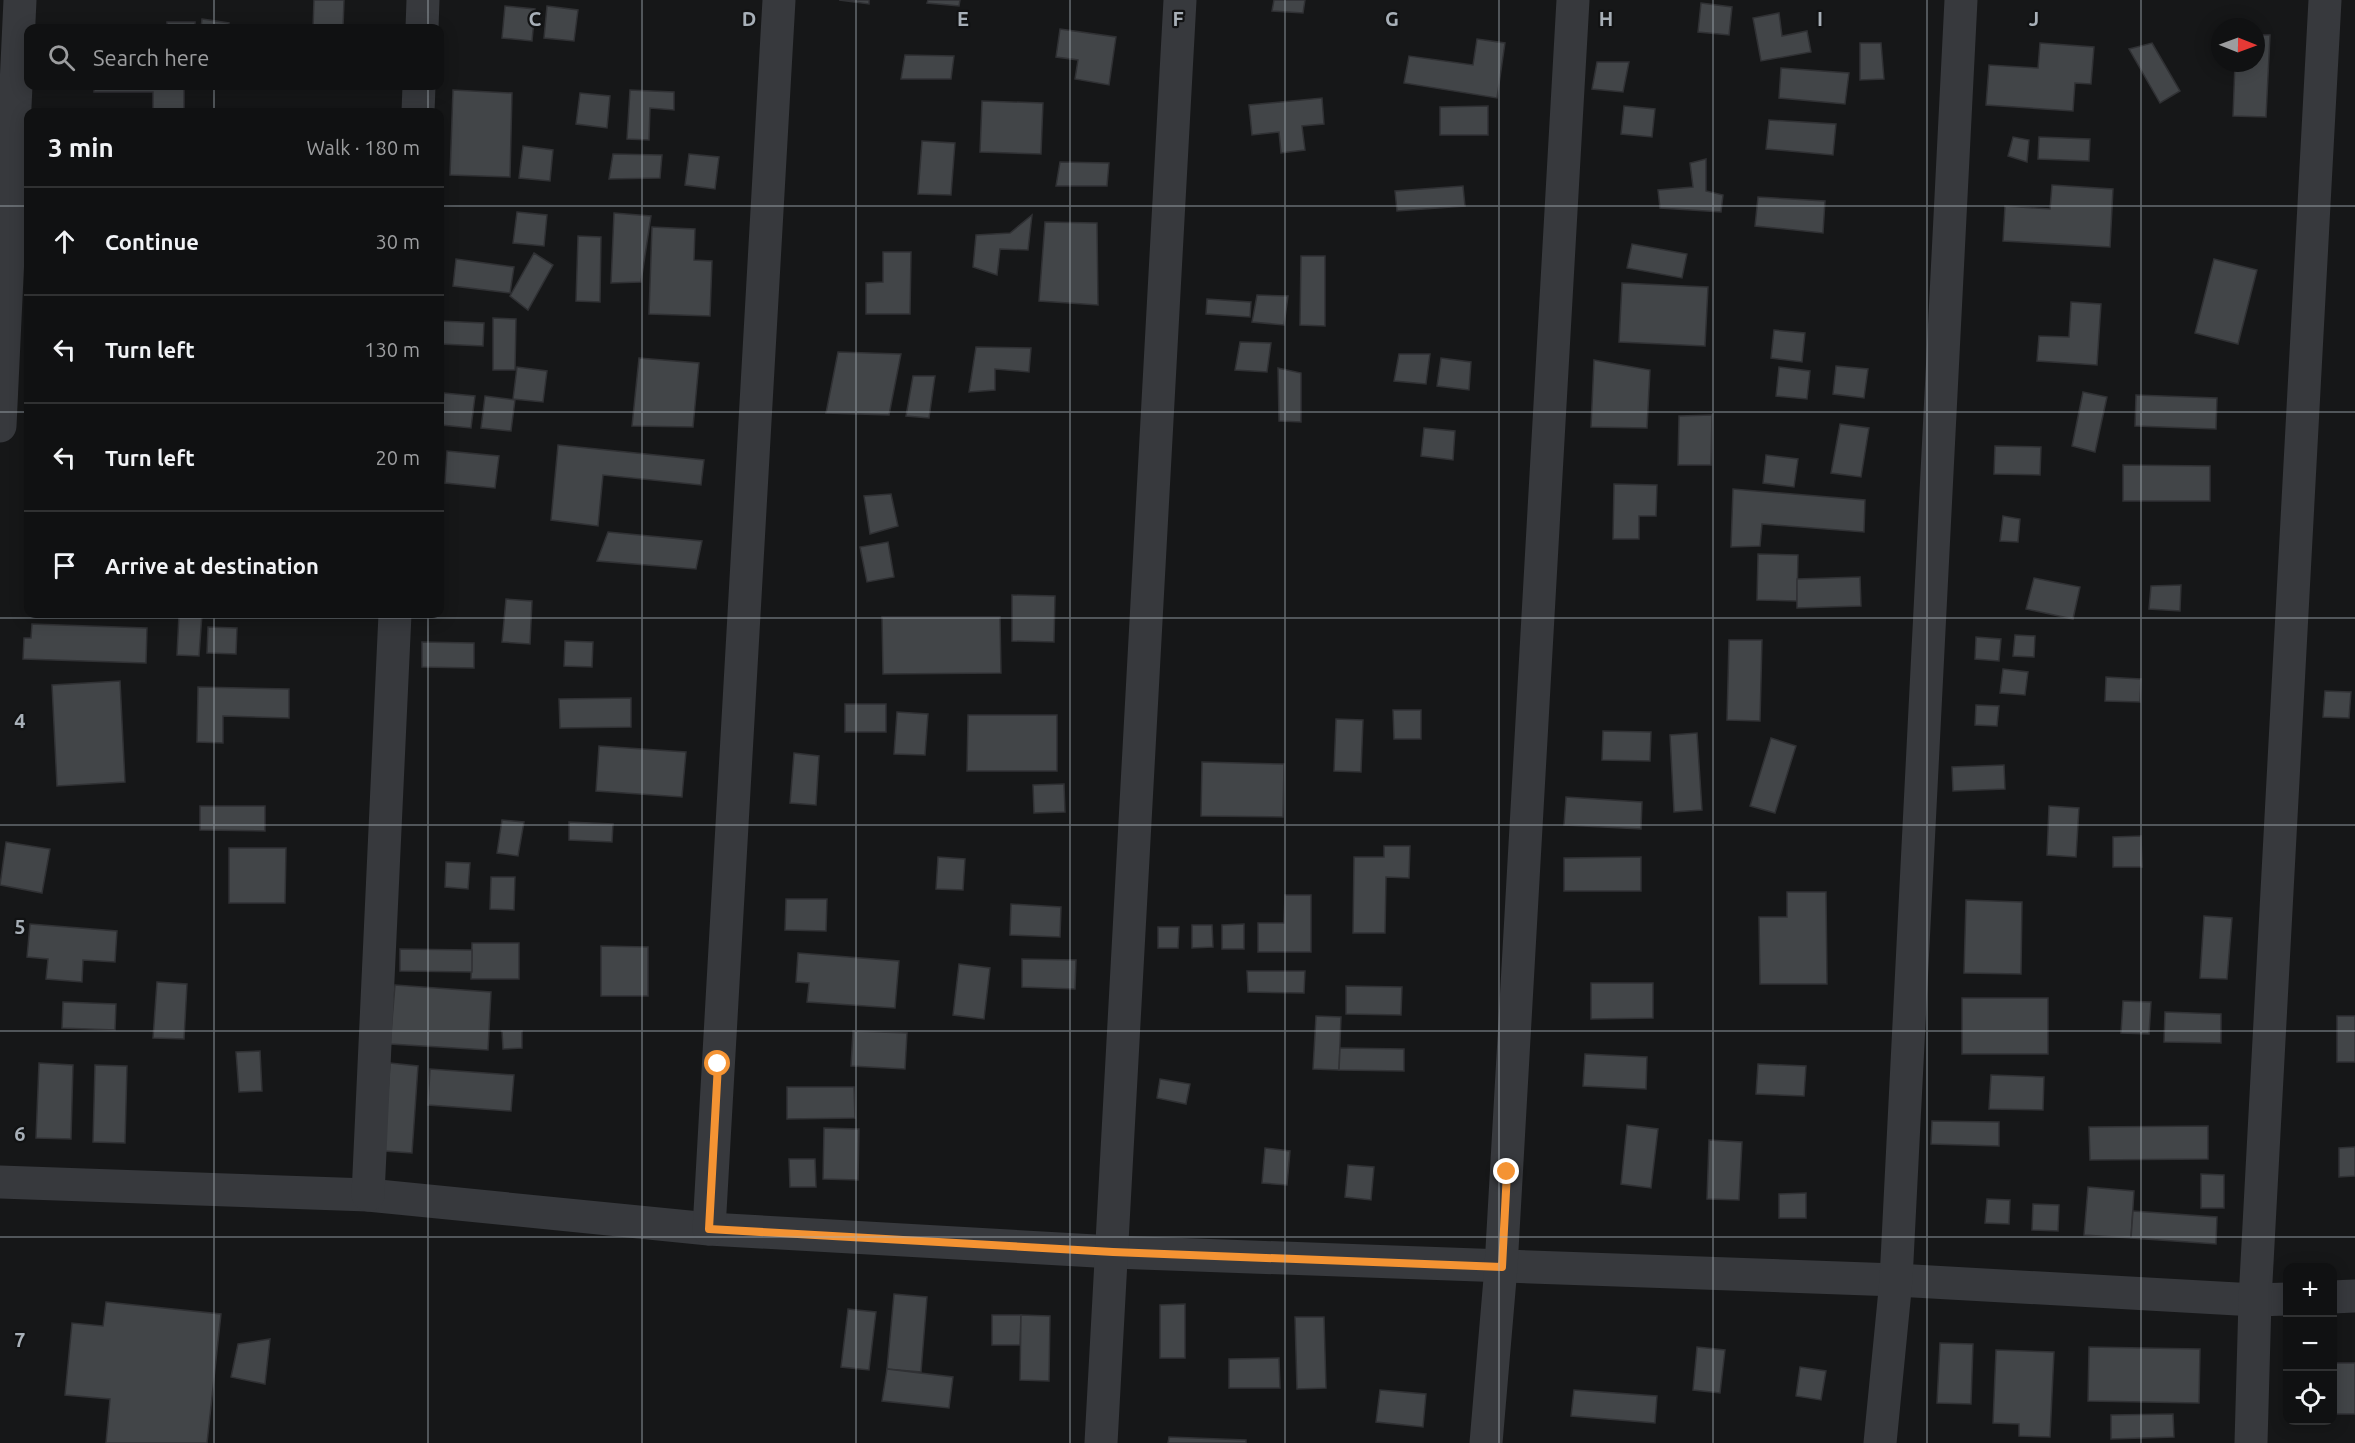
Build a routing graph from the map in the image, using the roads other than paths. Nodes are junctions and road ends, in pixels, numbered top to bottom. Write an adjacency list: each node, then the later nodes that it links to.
1 (20, 0): 11 (street)
2 (423, 0): 8 (street)
3 (779, 0): 15 (street)
4 (1180, 0): 16 (street)
5 (1573, 0): 17 (street)
6 (1961, 0): 18 (street)
7 (2325, 0): 22 (street)
8 (422, 24)
9 (419, 90): 10 (street)
10 (418, 108)
11 (0, 426)
12 (395, 618): 14 (street)
13 (0, 1182): 14 (street)
14 (368, 1195): 15 (street)
15 (709, 1229): 16 (street)
16 (1113, 1252): 17 (street); 23 (street)
17 (1502, 1267): 18 (street); 24 (street)
18 (1896, 1280): 22 (street); 25 (street)
19 (2355, 1296): 20 (street)
20 (2337, 1297)
21 (2283, 1299): 22 (street)
22 (2255, 1300): 26 (street)
23 (1101, 1443)
24 (1486, 1443)
25 (1880, 1443)
26 (2251, 1443)

